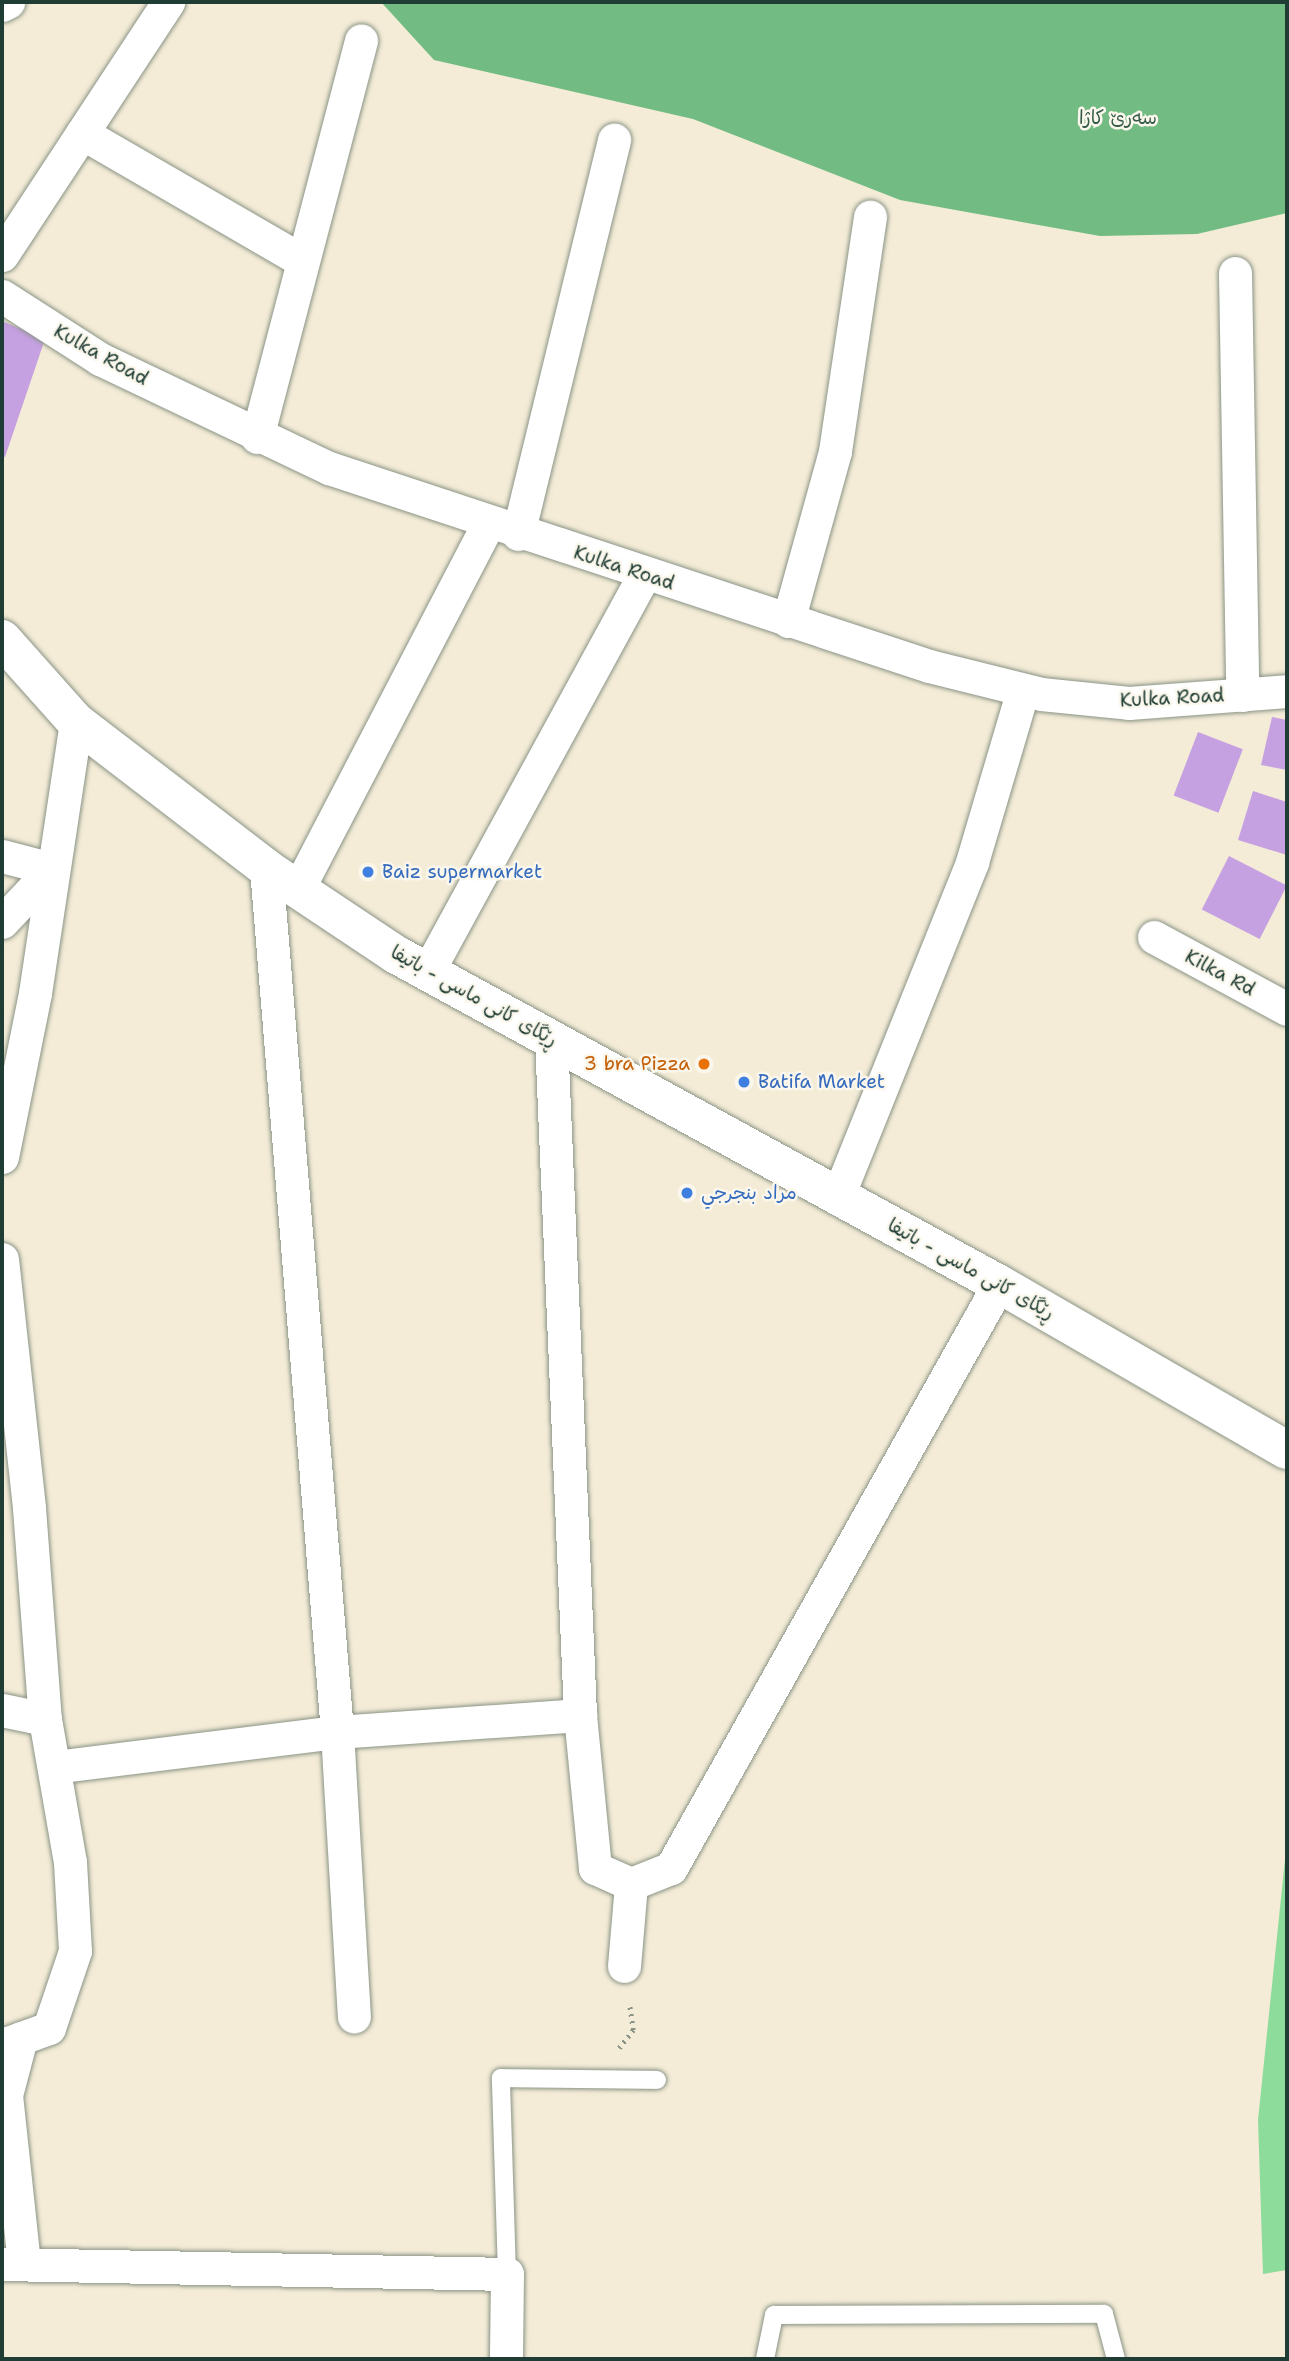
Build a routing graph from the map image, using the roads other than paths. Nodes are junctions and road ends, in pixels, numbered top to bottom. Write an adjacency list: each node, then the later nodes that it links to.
1 (8, 2): 3 (street)
2 (168, 2): 5 (street)
3 (2, 5)
4 (361, 40): 9 (street)
5 (82, 133): 8 (street); 9 (street)
6 (614, 140): 13 (street)
7 (870, 217): 15 (street)
8 (2, 255)
9 (303, 261): 12 (street)
10 (1235, 273): 19 (street)
11 (2, 296): 12 (street, Kulka Road)
12 (257, 437): 13 (street, Kulka Road)
13 (503, 529): 14 (street, Kulka Road); 24 (street)
14 (644, 575): 15 (street, Kulka Road); 27 (street)
15 (788, 621): 17 (street, Kulka Road)
16 (2, 639): 20 (main road, ڕێگای کانی ماسی - باتيفا)
17 (1023, 690): 19 (street, Kulka Road); 31 (street)
18 (1287, 691): 19 (street, Kulka Road)
19 (1242, 695)
20 (76, 722): 22 (main road, ڕێگای کانی ماسی - باتيفا); 23 (street)
21 (2, 856): 23 (street)
22 (266, 868): 24 (main road, ڕێگای کانی ماسی - باتيفا); 38 (street)
23 (52, 869): 25 (street); 30 (street)
24 (298, 889): 27 (main road, ڕێگای کانی ماسی - باتيفا)
25 (2, 922)
26 (1154, 937): 28 (street, Kilka Rd)
27 (428, 971): 29 (main road, ڕێگای کانی ماسی - باتيفا)
28 (1287, 1009)
29 (551, 1039): 31 (main road, ڕێگای کانی ماسی - باتيفا); 36 (street)
30 (2, 1157)
31 (838, 1196): 33 (main road, ڕێگای کانی ماسی - باتيفا)
32 (2, 1259): 37 (street)
33 (999, 1284): 34 (main road, ڕێگای کانی ماسی - باتيفا); 40 (street)
34 (1287, 1450)
35 (2, 1710): 37 (street)
36 (580, 1715): 38 (street); 40 (street)
37 (45, 1719): 39 (street)
38 (337, 1732): 39 (street); 42 (street)
39 (54, 1767): 43 (street)
40 (631, 1884): 41 (street)
41 (624, 1966)
42 (354, 2016)
43 (11, 2042): 45 (street)
44 (657, 2080): 46 (lane)
45 (13, 2264): 46 (street)
46 (508, 2274): 47 (street)
47 (506, 2359)
48 (765, 2359): 49 (lane)
49 (1116, 2359)

